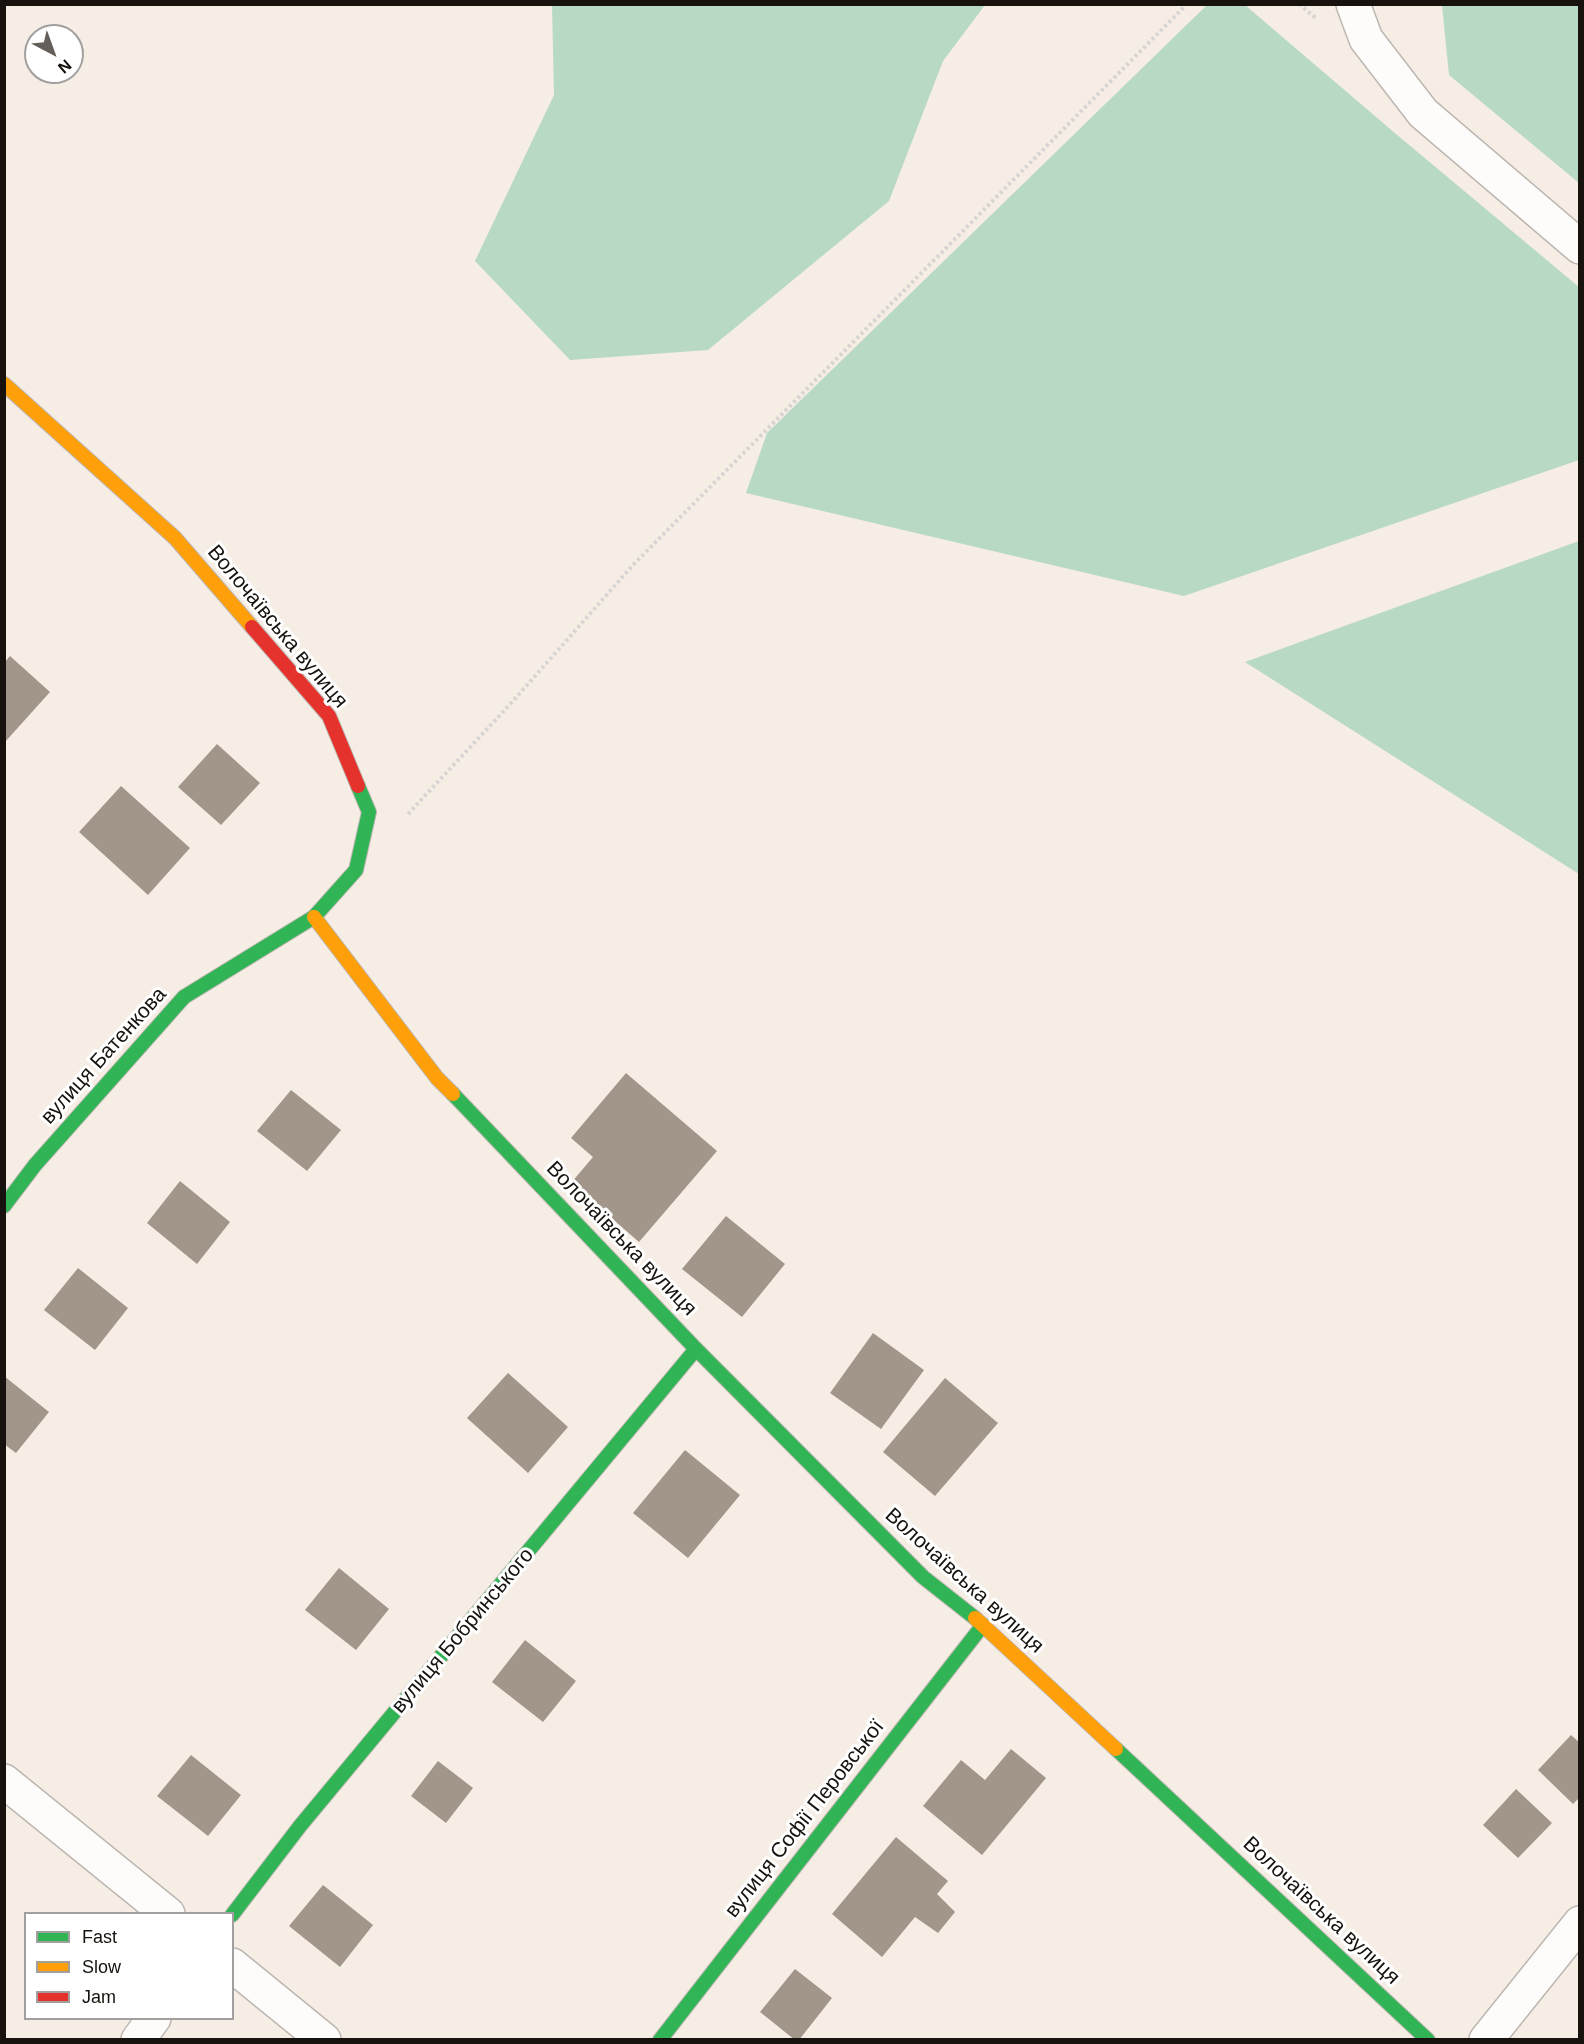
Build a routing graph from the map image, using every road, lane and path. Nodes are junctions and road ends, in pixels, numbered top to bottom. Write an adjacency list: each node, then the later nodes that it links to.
1 (1187, 4): 5 (path)
2 (1353, 4): 3 (street)
3 (1580, 247)
4 (4, 384): 6 (street, Волочаївська вулиця)
5 (403, 819)
6 (314, 916): 7 (street, вулиця Батенкова); 8 (street, Волочаївська вулиця)
7 (4, 1206)
8 (696, 1349): 9 (street, Волочаївська вулиця); 12 (street, вулиця Бобринського)
9 (983, 1625): 18 (street, вулиця Софії Перовської); 19 (street, Волочаївська вулиця)
10 (4, 1781): 11 (street)
11 (166, 1912)
12 (234, 1912)
13 (1580, 1923): 20 (street)
14 (234, 1967): 17 (street)
15 (153, 2020): 16 (street)
16 (138, 2040)
17 (324, 2040)
18 (660, 2040)
19 (1428, 2040)
20 (1486, 2040)

